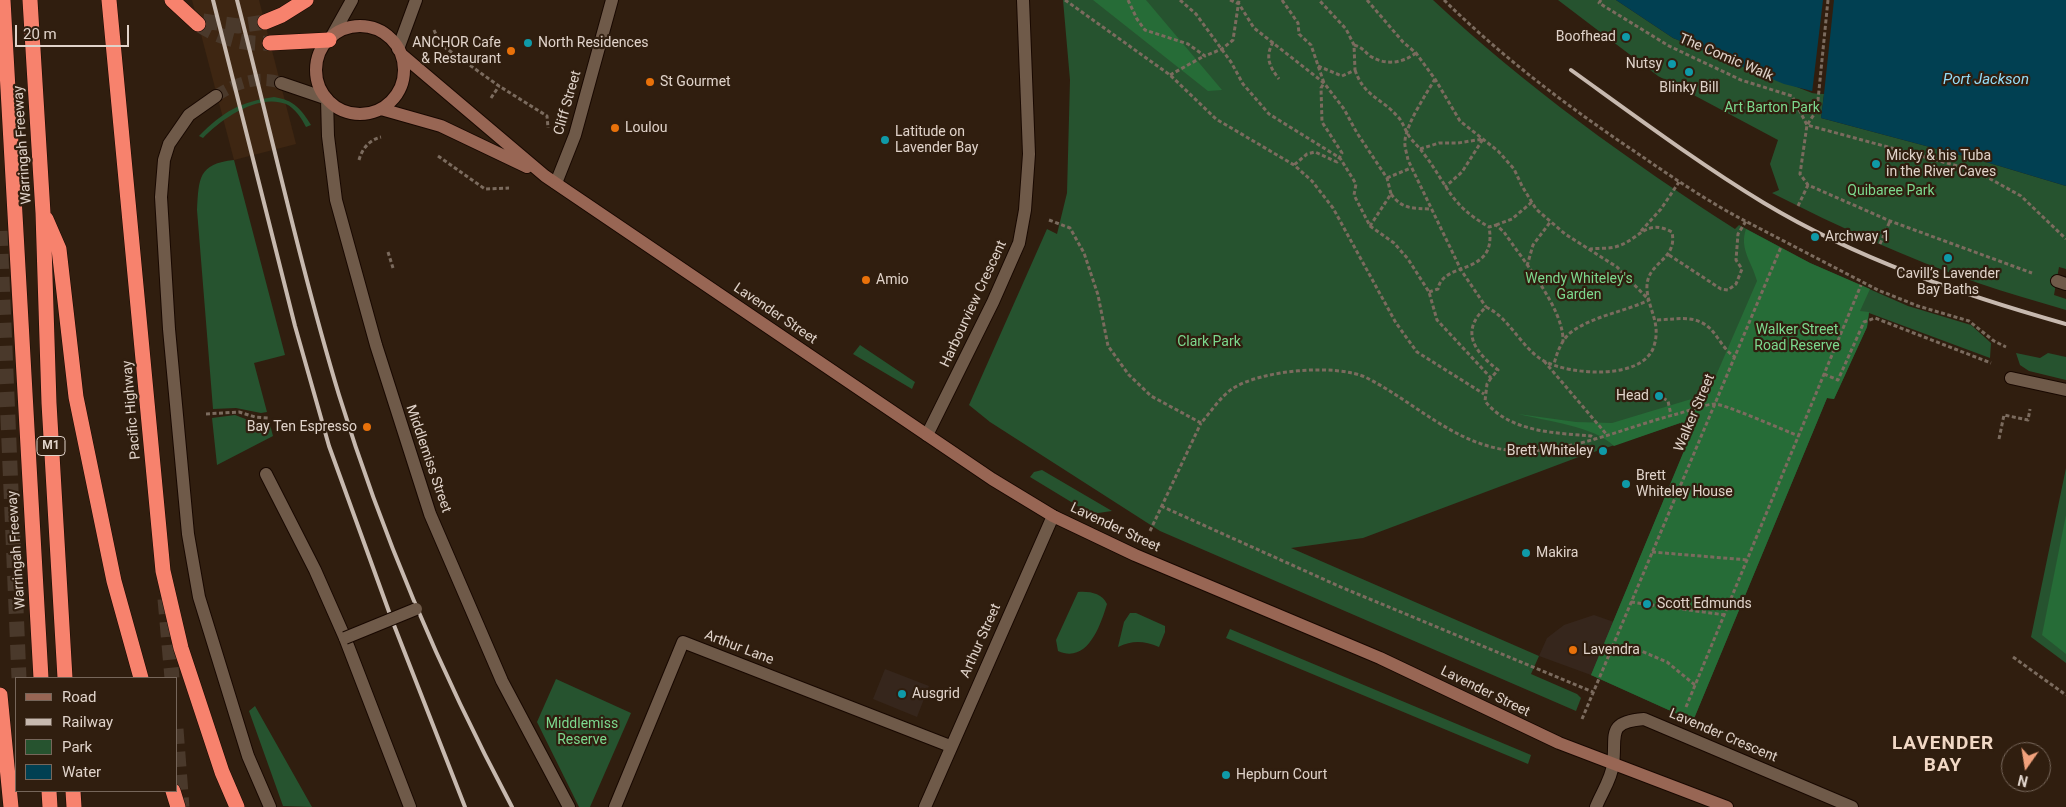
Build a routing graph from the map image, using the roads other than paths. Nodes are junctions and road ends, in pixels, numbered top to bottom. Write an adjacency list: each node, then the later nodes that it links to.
1 (3, 0): 28 (highway, Warringah Freeway)
2 (30, 0): 20 (highway, Warringah Freeway / M1)
3 (108, 0): 41 (highway, Pacific Highway)
4 (172, 0): 10 (highway)
5 (306, 0): 11 (highway)
6 (352, 0): 12 (street)
7 (416, 0): 14 (street)
8 (612, 0): 19 (street, Cliff Street)
9 (1023, 0): 23 (street, Harbourview Crescent)
10 (194, 20)
11 (265, 22)
12 (330, 38): 13 (highway); 14 (street); 17 (street)
13 (270, 43)
14 (399, 51): 18 (street); 19 (street, Lavender Street)
15 (281, 83): 17 (street)
16 (216, 96): 42 (street)
17 (326, 98): 18 (street); 44 (street, Middlemiss Street)
18 (381, 108): 19 (street, Lavender Street)
19 (551, 179): 23 (street, Lavender Street)
20 (43, 213): 29 (highway, Warringah Freeway / M1); 30 (highway, M1)
21 (2010, 378): 22 (street)
22 (2066, 390)
23 (927, 435): 25 (street, Lavender Street)
24 (266, 474): 27 (street)
25 (1053, 516): 32 (street, Arthur Street); 33 (street, Lavender Street)
26 (416, 609): 27 (street, bridge)
27 (345, 638): 43 (street)
28 (42, 677)
29 (65, 677)
30 (141, 677)
31 (0, 695): 37 (highway)
32 (950, 746): 45 (street, Arthur Lane); 46 (street, Arthur Street)
33 (1613, 765): 47 (street); 48 (street, Lavender Street); 49 (street, Lavender Crescent)
34 (49, 792): 38 (highway)
35 (73, 792): 39 (highway)
36 (173, 792): 40 (highway)
37 (11, 807)
38 (50, 807)
39 (74, 807)
40 (178, 807)
41 (237, 807)
42 (270, 807)
43 (410, 807)
44 (569, 807)
45 (615, 807)
46 (925, 807)
47 (1596, 807)
48 (1727, 807)
49 (1852, 807)

